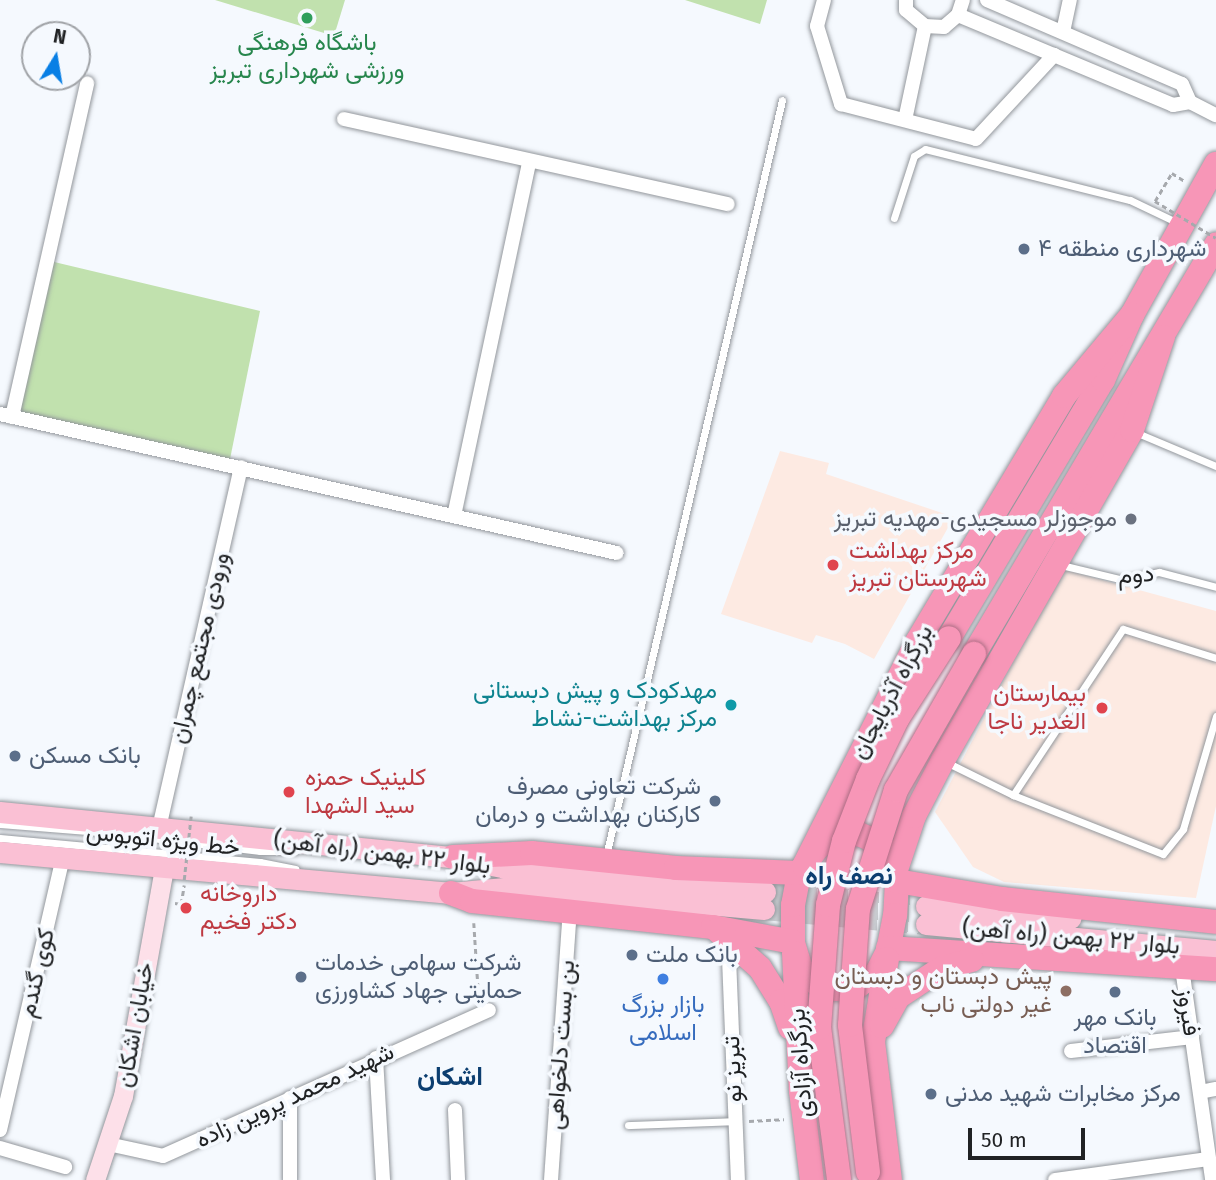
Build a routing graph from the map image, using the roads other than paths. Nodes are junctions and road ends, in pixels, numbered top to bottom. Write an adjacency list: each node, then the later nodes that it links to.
1 (824, 0): 15 (street)
2 (906, 0): 7 (street)
3 (963, 0): 6 (street)
4 (987, 0): 8 (street)
5 (1070, 0): 8 (street)
6 (958, 15): 7 (street); 9 (street)
7 (925, 26): 15 (street)
8 (1063, 32): 12 (street)
9 (1054, 55): 12 (street); 15 (street)
10 (85, 91): 24 (street)
11 (782, 100): 46 (lane)
12 (1190, 102): 13 (street)
13 (1216, 115)
14 (344, 119): 16 (street)
15 (905, 120)
16 (529, 162): 18 (street); 28 (street)
17 (1216, 164): 20 (highway, بزرگراه آذربایجان)
18 (728, 204)
19 (894, 218): 20 (lane)
20 (1182, 225): 22 (highway, بزرگراه آذربایجان)
21 (1216, 244): 23 (highway)
22 (1132, 315): 32 (highway, بزرگراه آذربایجان); 88 (highway, بزرگراه آذربایجان, bridge)
23 (1163, 337): 25 (highway); 80 (highway, bridge)
24 (6, 415): 27 (street)
25 (1132, 430): 26 (lane); 30 (highway)
26 (1216, 466)
27 (241, 467): 28 (street); 40 (street, ورودی مجتمع چمران)
28 (454, 516): 29 (street)
29 (618, 553)
30 (1055, 564): 31 (lane, دوم); 34 (highway)
31 (1216, 587)
32 (917, 642): 34 (highway); 48 (highway, بزرگراه آذربایجان)
33 (1216, 658): 37 (lane)
34 (986, 686): 36 (highway)
35 (1216, 716): 37 (lane)
36 (943, 760): 37 (lane); 49 (highway)
37 (1013, 795)
38 (0, 812): 40 (main road, بلوار ۲۲ بهمن (راه آهن))
39 (0, 824): 42 (lane, خط ویژه اتوبوس)
40 (159, 828): 42 (main road, بلوار ۲۲ بهمن (راه آهن))
41 (0, 838): 50 (lane, خط ویژه اتوبوس)
42 (369, 850): 45 (main road, بلوار ۲۲ بهمن (راه آهن))
43 (0, 852): 44 (main road, بلوار ۲۲ بهمن (راه آهن))
44 (63, 857): 47 (main road, بلوار ۲۲ بهمن (راه آهن)); 75 (street, کوی گندم)
45 (453, 857): 46 (highway); 51 (main road, بلوار ۲۲ بهمن (راه آهن))
46 (605, 860): 48 (highway)
47 (164, 867): 50 (main road, بلوار ۲۲ بهمن (راه آهن)); 76 (main road, خیابان اشکان)
48 (802, 870): 49 (highway); 56 (highway)
49 (896, 877): 53 (highway); 57 (highway)
50 (365, 885): 51 (main road, بلوار ۲۲ بهمن (راه آهن))
51 (461, 897): 52 (highway)
52 (570, 911): 54 (highway); 86 (street, بن بست دلخواهی)
53 (1216, 922)
54 (713, 928): 56 (highway); 67 (highway)
55 (1216, 931): 58 (main road, بلوار ۲۲ بهمن (راه آهن))
56 (793, 944): 57 (highway); 67 (highway, بزرگراه آزادی)
57 (888, 950): 59 (highway); 65 (highway)
58 (1216, 951)
59 (996, 953): 61 (highway); 65 (highway)
60 (729, 958): 73 (street, تبریز نو)
61 (1182, 968): 62 (highway); 64 (street, فیروز)
62 (1216, 969)
63 (484, 1012): 68 (street, شهید محمد پروین زاده)
64 (1192, 1037): 66 (street); 70 (street, فیروز)
65 (873, 1042): 80 (highway)
66 (1071, 1051)
67 (798, 1052): 81 (highway, بزرگراه آزادی)
68 (376, 1058): 71 (street, شهید محمد پروین زاده); 84 (street)
69 (1216, 1090): 70 (street)
70 (1200, 1092): 78 (street, فیروز)
71 (290, 1098): 76 (street, شهید محمد پروین زاده); 83 (street)
72 (455, 1110): 85 (street)
73 (735, 1121): 74 (lane); 87 (street, تبریز نو)
74 (628, 1125)
75 (0, 1130)
76 (108, 1144): 82 (main road, خیابان اشکان)
77 (0, 1149): 79 (street)
78 (1209, 1159): 89 (street); 90 (street, فیروز)
79 (65, 1167)
80 (879, 1174): 81 (highway)
81 (812, 1177)
82 (94, 1180)
83 (290, 1180)
84 (383, 1180)
85 (458, 1180)
86 (551, 1180)
87 (738, 1180)
88 (839, 1180)
89 (1055, 1180)
90 (1212, 1180)

